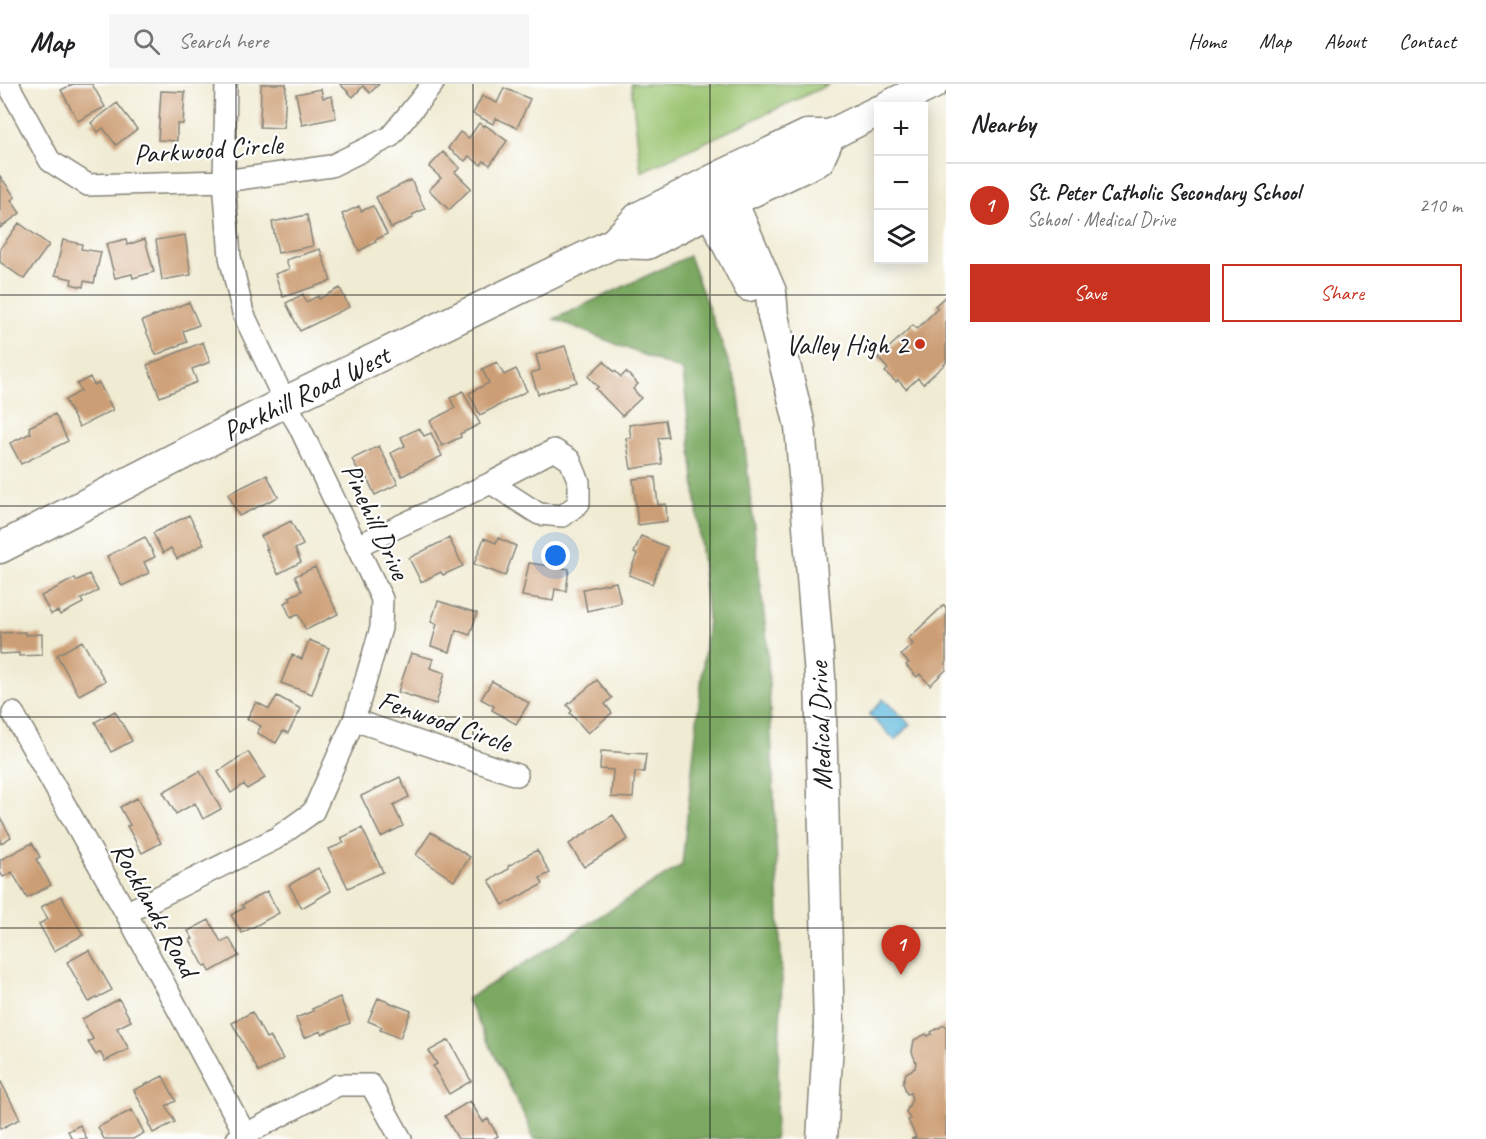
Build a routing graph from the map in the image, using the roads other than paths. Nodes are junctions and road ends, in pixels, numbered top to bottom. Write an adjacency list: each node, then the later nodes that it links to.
1 (8, 84): 7 (street, Parkwood Circle)
2 (226, 84): 7 (street, Pinehill Drive)
3 (433, 84): 7 (street, Parkwood Circle)
4 (933, 84): 5 (main road)
5 (896, 102)
6 (874, 113): 8 (main road, Parkhill Road West)
7 (224, 181): 9 (street, Pinehill Drive)
8 (715, 194): 9 (main road, Parkhill Road West); 19 (main road, Medical Drive)
9 (285, 402): 11 (street, Pinehill Drive); 12 (main road, Parkhill Road West)
10 (491, 483): 11 (street)
11 (357, 546): 14 (street, Pinehill Drive)
12 (0, 548)
13 (13, 713): 16 (street, Rocklands Road)
14 (354, 720): 15 (street, Fenwood Circle); 16 (street, Pinehill Drive)
15 (517, 775)
16 (126, 913): 17 (street, Rocklands Road)
17 (241, 1137): 18 (street)
18 (401, 1139)
19 (822, 1139)

